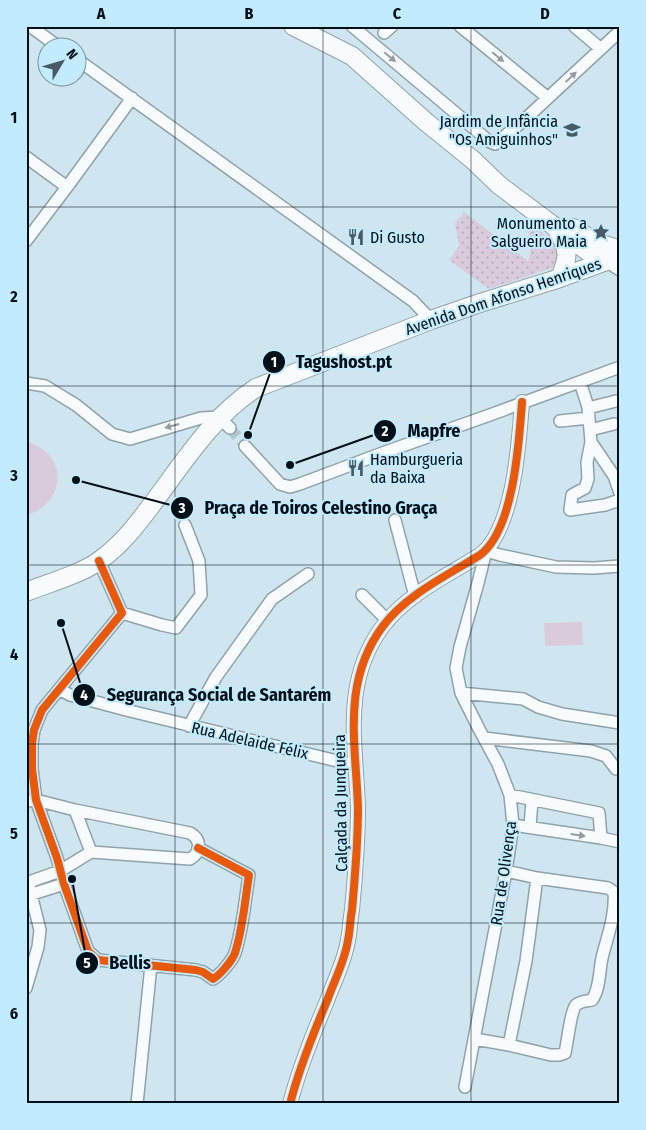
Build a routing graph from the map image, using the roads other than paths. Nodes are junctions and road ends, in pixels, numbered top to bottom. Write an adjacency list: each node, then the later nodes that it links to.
1 (30, 26): 7 (street)
2 (292, 26): 13 (main road)
3 (352, 26): 11 (street, one-way to 11)
4 (460, 26): 11 (street, one-way to 11)
5 (574, 26): 8 (street)
6 (620, 31): 8 (street)
7 (46, 38)
8 (601, 49): 11 (street, one-way to 8)
9 (88, 67): 10 (street)
10 (132, 98): 14 (street); 19 (street)
11 (548, 98)
12 (26, 156): 14 (street)
13 (474, 160): 15 (main road); 17 (main road)
14 (67, 187): 16 (street)
15 (556, 228): 17 (main road); 18 (main road)
16 (26, 241)
17 (614, 260): 18 (main road, Avenida Dom Afonso Henriques)
18 (560, 278): 19 (main road, Avenida Dom Afonso Henriques)
19 (431, 320): 27 (main road, Avenida Dom Afonso Henriques)
20 (620, 367): 21 (street)
21 (580, 382): 24 (street); 25 (street)
22 (26, 383): 27 (street, one-way to 22)
23 (616, 401): 25 (street)
24 (522, 402): 31 (street); 36 (street)
25 (589, 413): 26 (street); 29 (street)
26 (560, 421)
27 (225, 423): 37 (main road, Avenida Dom Afonso Henriques)
28 (614, 424): 29 (street)
29 (590, 430): 30 (street)
30 (592, 442): 32 (street); 33 (street)
31 (245, 446)
32 (620, 493)
33 (620, 500)
34 (395, 520): 42 (street)
35 (185, 525): 43 (street)
36 (486, 551): 38 (street); 42 (street, Calçada da Junqueira); 46 (street, Rua de Olivença)
37 (100, 561): 40 (main road, Avenida Dom Afonso Henriques); 43 (street)
38 (620, 566)
39 (308, 574): 48 (street)
40 (26, 592)
41 (362, 596): 44 (street)
42 (415, 596): 44 (street, Calçada da Junqueira)
43 (122, 613): 45 (street)
44 (388, 621): 50 (street, Calçada da Junqueira)
45 (59, 690): 48 (street, Rua Adelaide Félix); 53 (street)
46 (461, 693): 47 (street); 49 (street, Rua de Olivença)
47 (620, 723)
48 (189, 726): 50 (street, Rua Adelaide Félix)
49 (484, 738): 51 (street); 52 (street, Rua de Olivença)
50 (354, 765): 74 (street, Calçada da Junqueira)
51 (616, 769)
52 (510, 795): 54 (street); 56 (street, Rua de Olivença)
53 (31, 800): 55 (street); 62 (street)
54 (532, 800): 57 (street); 58 (street)
55 (75, 810): 60 (street); 61 (street)
56 (512, 825): 57 (street); 63 (street, Rua de Olivença)
57 (530, 826): 58 (street, one-way to 58)
58 (601, 838): 59 (street)
59 (620, 842)
60 (198, 848): 61 (street); 68 (street)
61 (91, 852): 62 (street)
62 (60, 871): 65 (street); 66 (street)
63 (506, 871): 64 (street); 70 (street, Rua de Olivença)
64 (537, 878): 71 (street); 71 (street)
65 (27, 883): 67 (street)
66 (64, 884): 67 (street); 68 (street)
67 (29, 895): 69 (street)
68 (151, 965): 73 (street)
69 (26, 988)
70 (475, 1039): 71 (street); 72 (street, Rua de Olivença)
71 (509, 1045)
72 (465, 1087)
73 (137, 1104)
74 (290, 1104)

